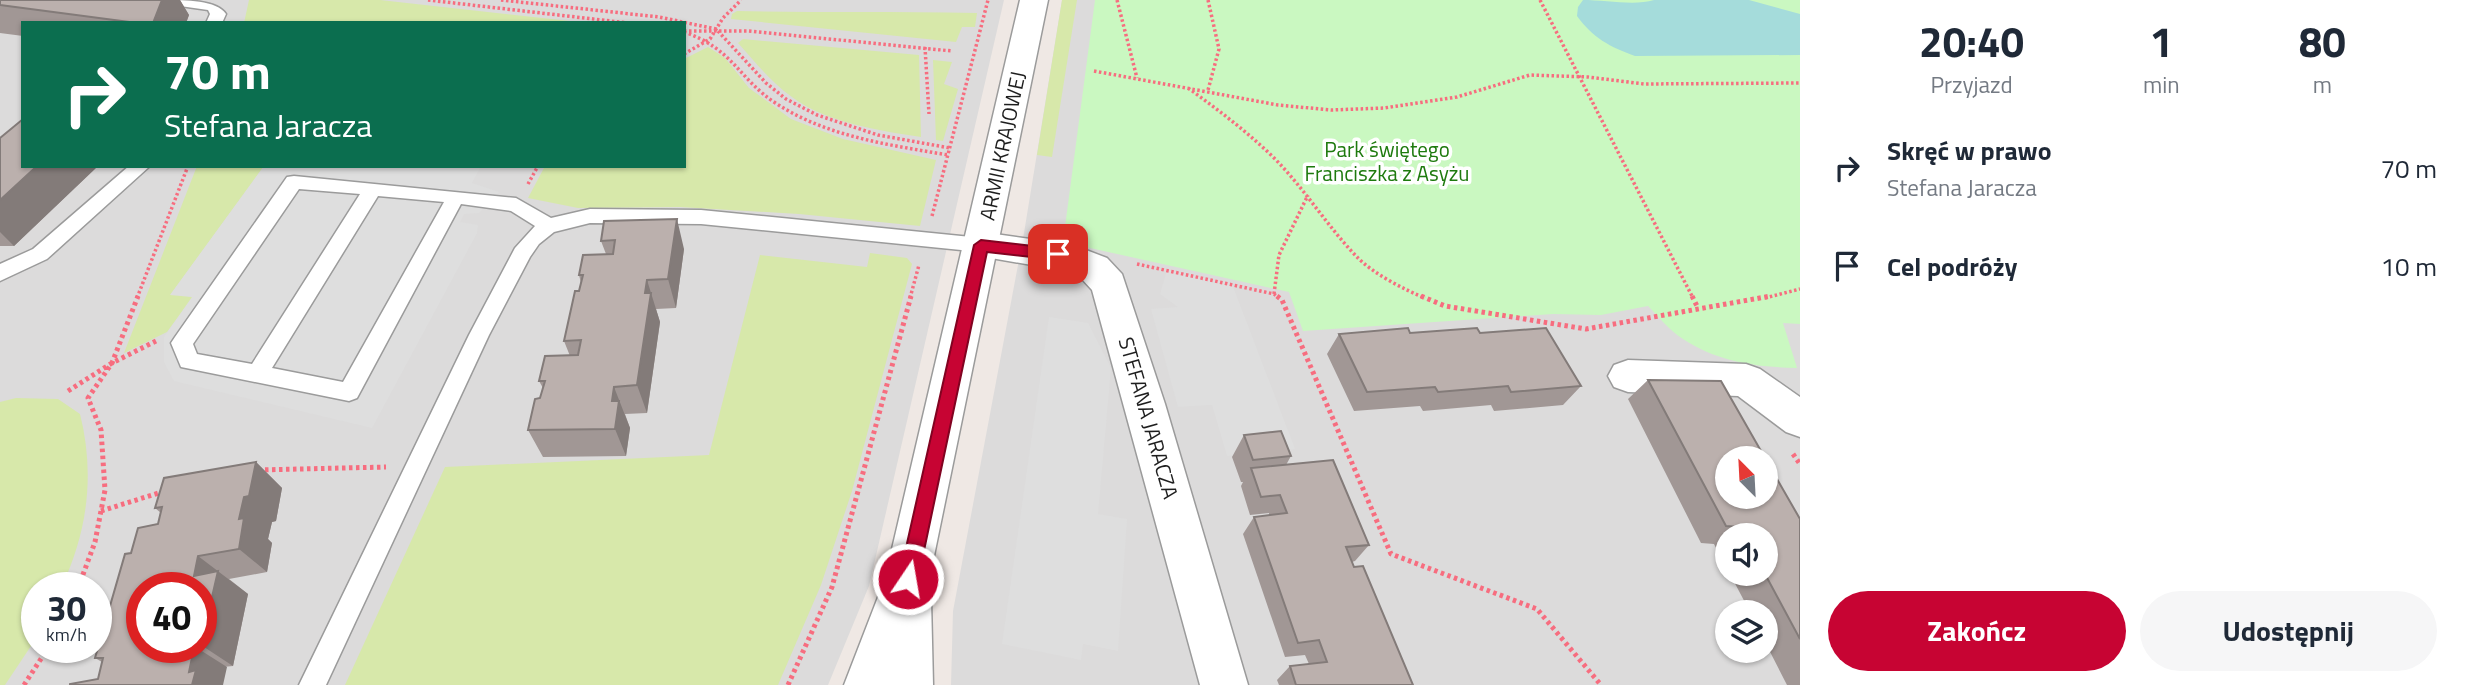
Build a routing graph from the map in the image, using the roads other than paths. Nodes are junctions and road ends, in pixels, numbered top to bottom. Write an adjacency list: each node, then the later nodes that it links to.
1 (173, 0): 3 (lane)
2 (1034, 0): 8 (street, ARMII KRAJOWEJ)
3 (215, 21)
4 (139, 168): 9 (lane)
5 (373, 189): 6 (lane); 10 (lane); 10 (lane)
6 (456, 197): 7 (lane); 10 (lane)
7 (548, 226): 8 (lane); 14 (lane)
8 (981, 245): 13 (street, ARMII KRAJOWEJ); 17 (street, STEFANA JARACZA)
9 (0, 273)
10 (257, 374)
11 (1628, 376): 12 (street)
12 (1800, 420)
13 (908, 579): 15 (street, ARMII KRAJOWEJ); 16 (street, ARMII KRAJOWEJ)
14 (312, 685)
15 (868, 685)
16 (909, 685)
17 (1224, 685)

